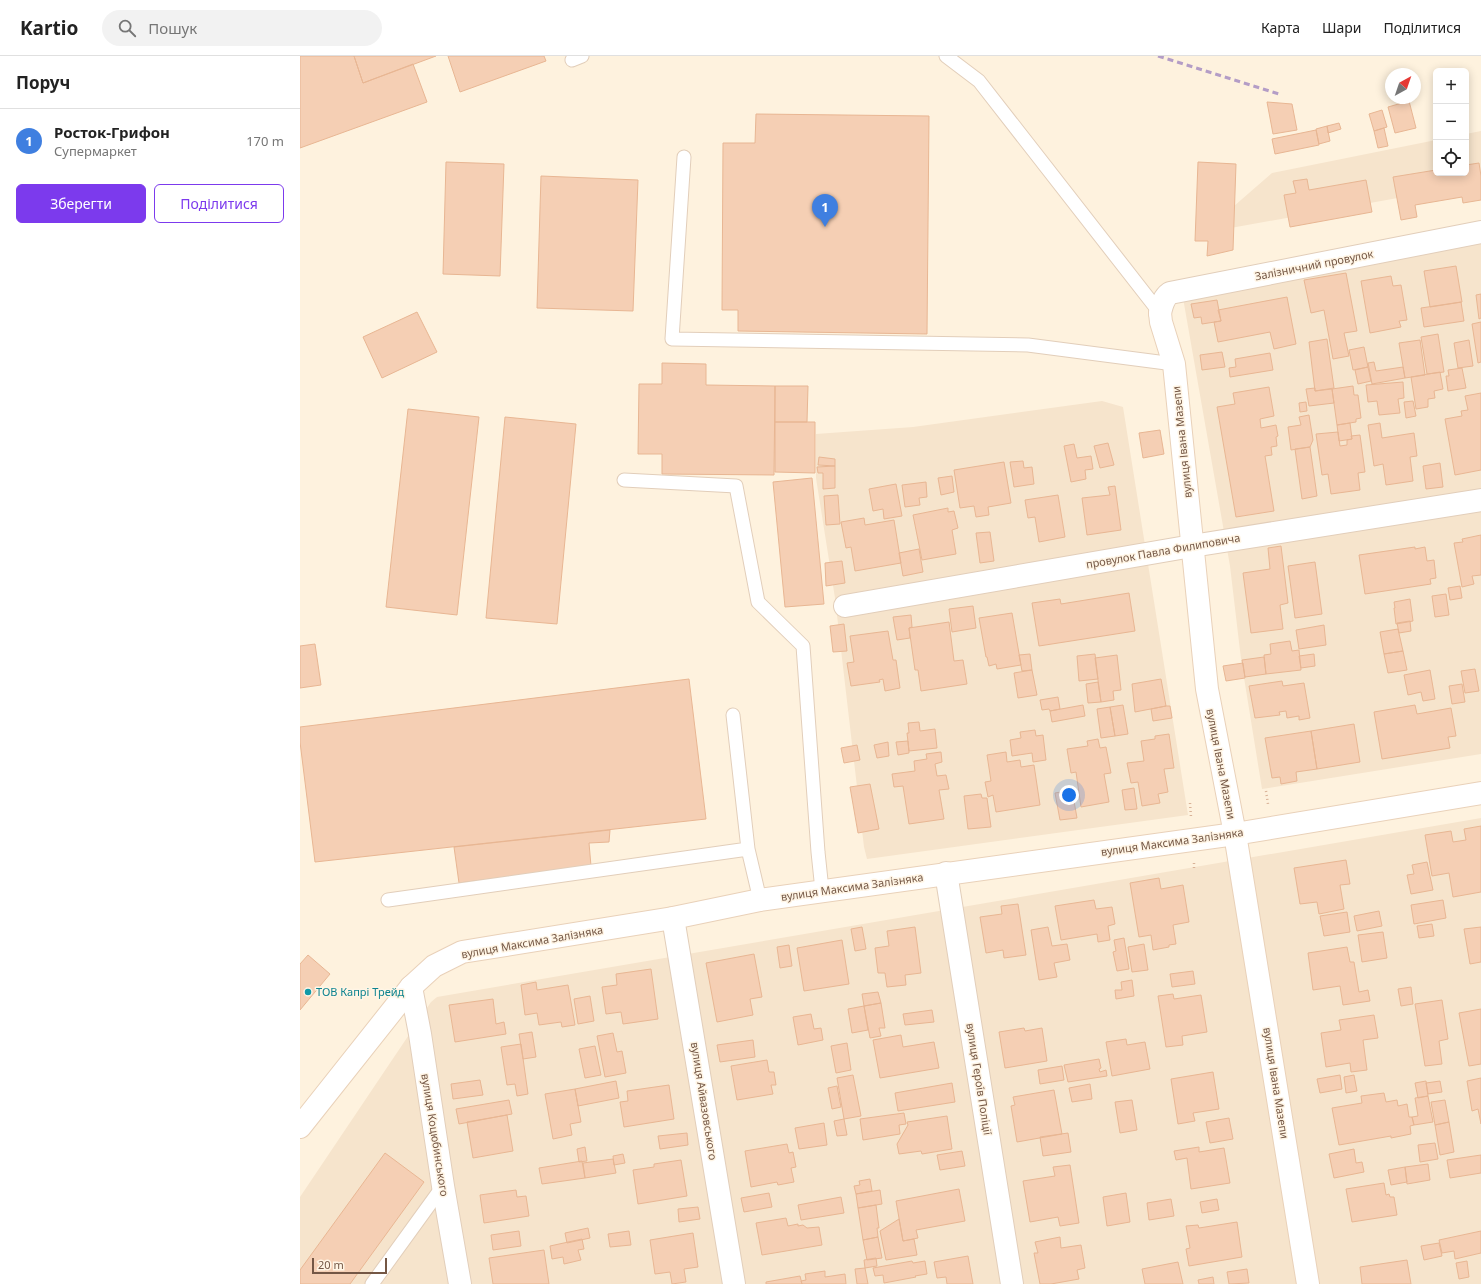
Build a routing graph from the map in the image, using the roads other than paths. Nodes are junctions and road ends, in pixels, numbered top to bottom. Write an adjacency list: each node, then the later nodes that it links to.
1 (946, 56): 4 (lane)
2 (684, 157): 5 (lane)
3 (1481, 232): 4 (street, Залізничний провулок)
4 (1160, 313): 5 (street, вулиця Івана Мазепи)
5 (1174, 364): 8 (street, вулиця Івана Мазепи)
6 (624, 480): 15 (lane)
7 (1481, 500): 8 (street, провулок Павла Филиповича)
8 (1192, 546): 9 (street, провулок Павла Филиповича); 12 (street, вулиця Івана Мазепи)
9 (845, 606)
10 (733, 715): 13 (lane)
11 (1481, 793): 12 (street, вулиця Максима Залізняка)
12 (1235, 834): 14 (street, вулиця Максима Залізняка); 26 (street, вулиця Івана Мазепи)
13 (748, 849): 16 (lane); 17 (lane)
14 (946, 873): 15 (street, вулиця Максима Залізняка); 25 (street, вулиця Героїв Поліції)
15 (822, 890): 17 (street, вулиця Максима Залізняка)
16 (388, 900)
17 (760, 900): 18 (street, вулиця Максима Залізняка)
18 (673, 918): 19 (street, вулиця Максима Залізняка); 24 (street, вулиця Айвазовського)
19 (411, 986): 20 (street, вулиця Максима Залізняка); 21 (street, вулиця Коцюбинського)
20 (300, 1127)
21 (443, 1186): 22 (lane); 23 (street, вулиця Коцюбинського)
22 (372, 1284)
23 (460, 1284)
24 (734, 1284)
25 (1012, 1284)
26 (1308, 1284)

